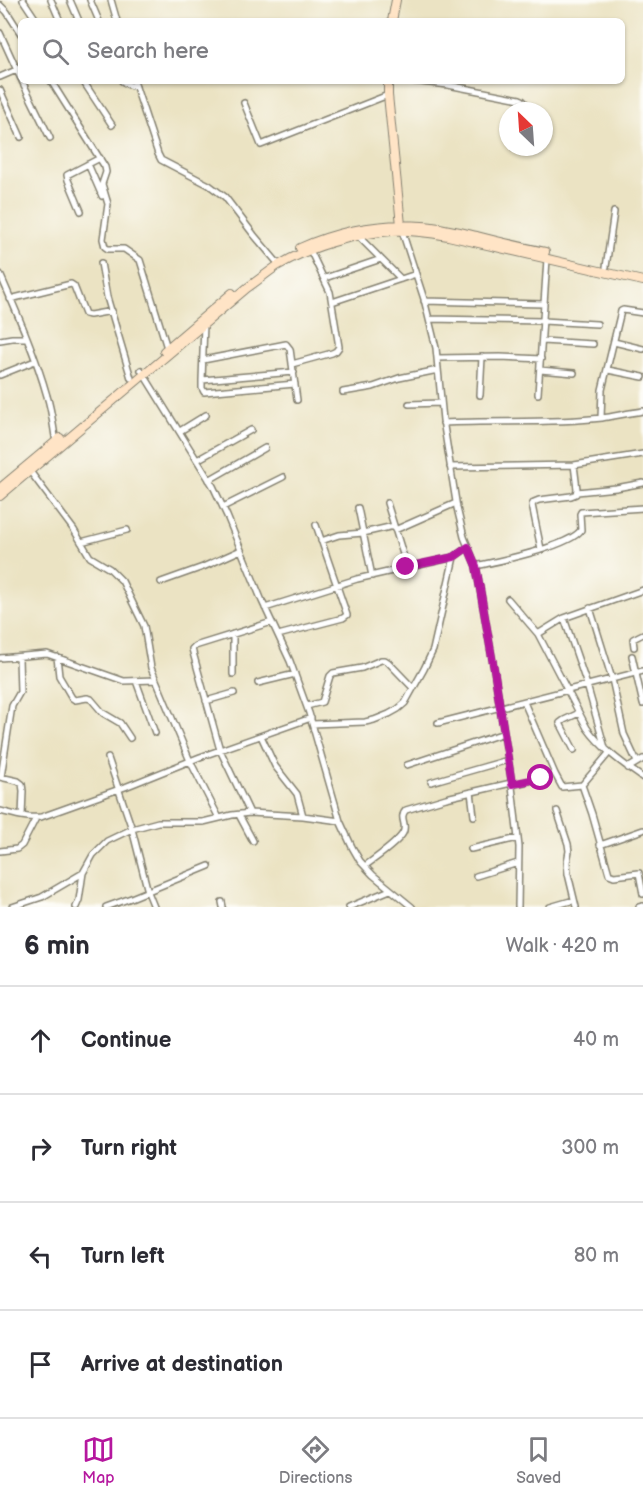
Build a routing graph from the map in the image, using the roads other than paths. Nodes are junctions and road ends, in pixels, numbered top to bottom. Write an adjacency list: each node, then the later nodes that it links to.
1 (23, 0): 8 (street)
2 (51, 0): 9 (street)
3 (70, 0): 10 (street)
4 (90, 0): 11 (street)
5 (111, 0): 12 (street)
6 (396, 0): 13 (main road)
7 (0, 5): 14 (street)
8 (35, 18)
9 (59, 18)
10 (78, 18)
11 (98, 18)
12 (116, 18)
13 (393, 18)
14 (18, 28)
15 (0, 33): 16 (street)
16 (18, 67)
17 (18, 69): 18 (street)
18 (0, 77)
19 (24, 84): 31 (street)
20 (53, 84): 32 (street)
21 (85, 84): 29 (street)
22 (135, 84): 42 (street)
23 (388, 84): 26 (main road)
24 (439, 84): 27 (street)
25 (0, 90): 30 (street)
26 (388, 95): 28 (street); 37 (main road)
27 (524, 102)
28 (244, 103)
29 (112, 125)
30 (21, 137)
31 (50, 138)
32 (100, 158): 33 (street); 34 (street)
33 (88, 164): 34 (street); 35 (street)
34 (108, 208): 67 (street)
35 (81, 211)
36 (614, 212): 44 (street)
37 (401, 228): 38 (main road); 41 (main road); 42 (main road); 44 (main road); 46 (street)
38 (358, 236): 39 (main road); 40 (street)
39 (310, 250): 48 (street); 60 (main road)
40 (381, 259): 48 (street); 49 (street)
41 (547, 259): 50 (main road); 55 (street)
42 (276, 261): 67 (main road)
43 (101, 263): 56 (street)
44 (606, 267): 47 (main road)
45 (0, 274): 52 (street)
46 (416, 274): 49 (street); 53 (street)
47 (643, 275)
48 (325, 278): 54 (street)
49 (401, 279): 54 (street)
50 (643, 281)
51 (0, 296): 52 (street)
52 (9, 296): 56 (street); 62 (street)
53 (424, 301): 55 (street); 58 (street)
54 (332, 302): 74 (street)
55 (544, 304): 59 (street)
56 (112, 311): 82 (street)
57 (643, 313): 65 (street)
58 (429, 319): 59 (street); 70 (street)
59 (543, 321): 61 (street); 64 (street)
60 (204, 324): 72 (street); 78 (main road)
61 (597, 324)
62 (26, 338): 63 (street); 73 (street)
63 (0, 340)
64 (542, 341): 66 (street); 71 (street)
65 (615, 342): 68 (street); 77 (street)
66 (593, 344)
67 (167, 348): 78 (main road)
68 (643, 349)
69 (482, 357): 70 (street); 71 (street); 88 (street)
70 (436, 358): 75 (street)
71 (541, 359): 76 (street)
72 (203, 360): 74 (street); 84 (street)
73 (35, 361): 81 (street); 98 (street)
74 (292, 364): 79 (street)
75 (438, 370): 86 (street); 90 (street)
76 (540, 370): 80 (street); 87 (street)
77 (608, 370): 83 (street); 94 (street)
78 (143, 372): 82 (main road); 97 (street); 104 (main road)
79 (294, 372): 84 (street); 85 (street)
80 (574, 373)
81 (0, 375)
82 (131, 378): 98 (main road)
83 (643, 378)
84 (202, 380): 85 (street)
85 (295, 384): 89 (street)
86 (343, 392)
87 (538, 394)
88 (480, 395)
89 (297, 400)
90 (441, 403): 91 (street); 95 (street)
91 (410, 404)
92 (643, 411): 94 (street)
93 (206, 415): 97 (street)
94 (601, 418): 95 (street)
95 (443, 423): 103 (street)
96 (251, 430): 101 (street)
97 (180, 432): 101 (street)
98 (56, 442): 104 (main road)
99 (265, 448): 106 (street)
100 (643, 454): 102 (street)
101 (197, 460): 106 (street)
102 (574, 465): 103 (street); 109 (street)
103 (450, 467): 112 (street)
104 (28, 469): 108 (main road); 110 (main road); 121 (street)
105 (283, 477): 113 (street)
106 (209, 480): 113 (street)
107 (643, 483): 109 (street)
108 (0, 488)
109 (577, 492): 123 (street)
110 (0, 496)
111 (387, 503): 117 (street)
112 (456, 503): 117 (street); 122 (street)
113 (223, 507): 124 (street)
114 (358, 508): 119 (street)
115 (643, 508): 123 (street)
116 (316, 525): 120 (street)
117 (394, 528): 119 (street); 127 (street)
118 (127, 530): 121 (street)
119 (363, 532): 120 (street); 128 (street)
120 (321, 541): 130 (street)
121 (81, 542): 151 (street)
122 (468, 547): 125 (street); 126 (street)
123 (541, 549): 126 (street)
124 (241, 550): 129 (street); 133 (street)
125 (454, 557): 127 (street); 155 (street)
126 (476, 566): 162 (street)
127 (406, 567): 128 (street)
128 (372, 576): 130 (street)
129 (161, 582)
130 (337, 585): 133 (street); 140 (street)
131 (643, 590): 134 (street)
132 (508, 599): 138 (street)
133 (265, 608): 136 (street)
134 (590, 608): 135 (street); 150 (street)
135 (564, 618): 138 (street); 154 (street)
136 (272, 622): 137 (street); 140 (street)
137 (233, 634): 148 (street); 158 (street)
138 (538, 634): 156 (street)
139 (643, 634): 141 (street)
140 (278, 635): 149 (street)
141 (634, 647)
142 (632, 656): 147 (street)
143 (57, 657): 145 (street); 152 (street); 171 (street)
144 (0, 658): 145 (street)
145 (19, 658): 167 (street)
146 (643, 671): 147 (street)
147 (636, 673): 150 (street); 160 (street)
148 (233, 674)
149 (295, 674): 153 (street); 161 (street)
150 (612, 679): 154 (street); 178 (street)
151 (156, 680): 152 (street); 177 (street)
152 (136, 681): 168 (street)
153 (258, 683)
154 (587, 685): 156 (street); 174 (street)
155 (413, 688): 161 (street); 164 (street)
156 (567, 691): 159 (street); 163 (street)
157 (234, 693): 158 (street)
158 (206, 701): 172 (street)
159 (524, 702): 162 (street); 186 (street)
160 (643, 704)
161 (307, 706): 164 (street)
162 (500, 708): 166 (street); 169 (street)
163 (579, 713): 173 (street); 174 (street)
164 (311, 721): 170 (street); 198 (street)
165 (0, 722): 167 (street)
166 (438, 723)
167 (9, 724): 181 (street)
168 (155, 733)
169 (504, 733): 176 (street); 179 (street)
170 (261, 736): 172 (street); 194 (street)
171 (130, 738)
172 (220, 750): 177 (street); 191 (street)
173 (574, 750)
174 (608, 752): 180 (street); 186 (street)
175 (108, 758): 187 (street)
176 (508, 760): 184 (street); 185 (street)
177 (190, 761): 187 (street); 197 (street)
178 (640, 761): 180 (street)
179 (407, 765)
180 (628, 768): 183 (street)
181 (0, 777): 193 (street)
182 (541, 778): 185 (street)
183 (643, 778)
184 (431, 782)
185 (511, 784): 188 (street); 201 (street)
186 (582, 784): 203 (street)
187 (118, 789): 196 (street); 199 (street)
188 (471, 792): 195 (street); 208 (street)
189 (0, 811): 193 (street)
190 (557, 811): 214 (street)
191 (250, 813): 192 (street); 194 (street)
192 (239, 815): 197 (street); 202 (street)
193 (22, 816): 196 (street)
194 (303, 816): 198 (street)
195 (474, 816)
196 (36, 818): 205 (street)
197 (219, 818): 199 (street)
198 (340, 821): 208 (street)
199 (132, 829): 209 (street); 212 (street)
200 (643, 830): 203 (street)
201 (518, 838): 204 (street); 206 (street)
202 (253, 842)
203 (600, 845): 213 (street)
204 (471, 849)
205 (0, 851)
206 (518, 863): 210 (street); 222 (street)
207 (209, 866): 212 (street)
208 (365, 866): 211 (street)
209 (83, 873): 216 (street); 217 (street)
210 (476, 876)
211 (390, 890): 220 (street); 221 (street)
212 (148, 892): 218 (street); 219 (street)
213 (643, 894)
214 (574, 900): 223 (street); 224 (street)
215 (643, 906): 225 (street)
216 (12, 907)
217 (76, 907)
218 (106, 907)
219 (154, 907)
220 (349, 907)
221 (412, 907)
222 (518, 907)
223 (550, 907)
224 (576, 907)
225 (639, 907)

